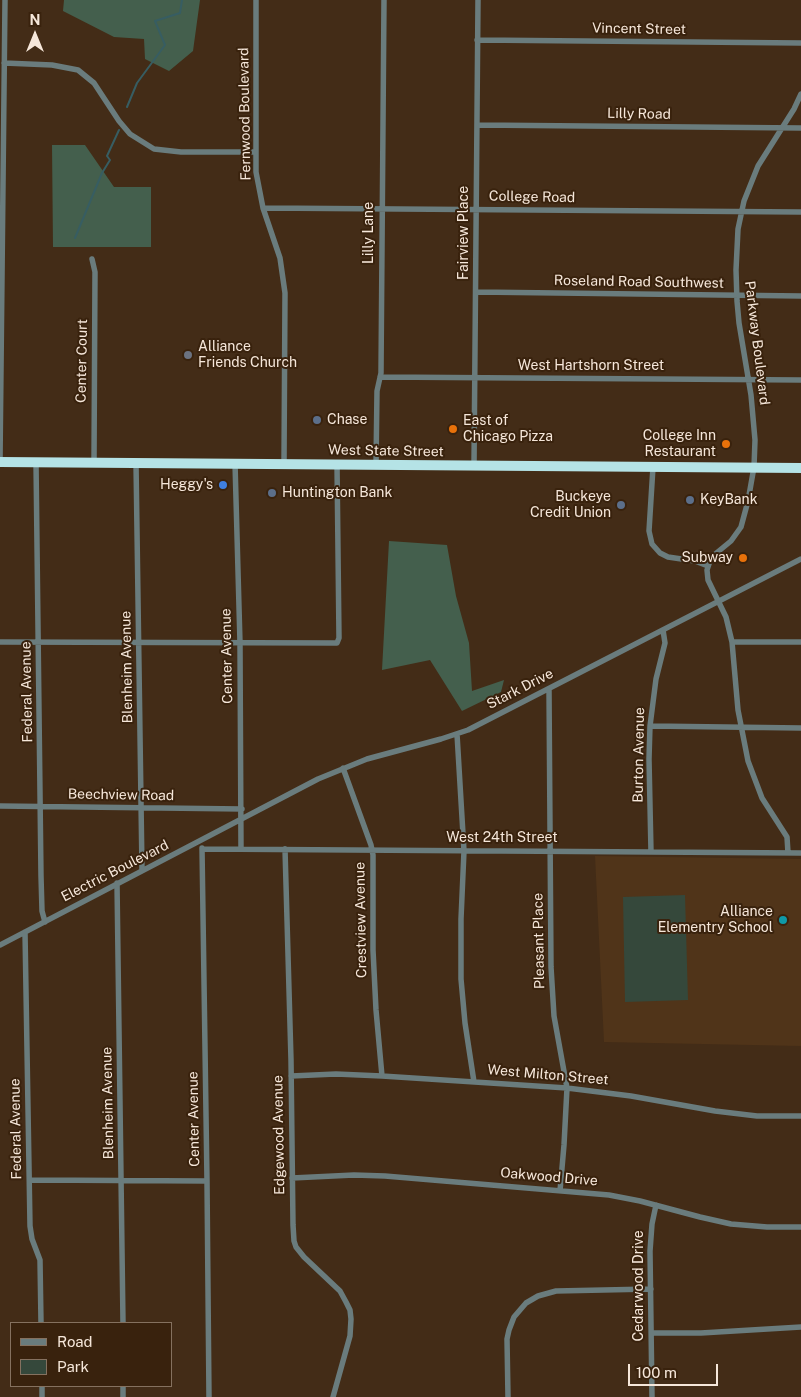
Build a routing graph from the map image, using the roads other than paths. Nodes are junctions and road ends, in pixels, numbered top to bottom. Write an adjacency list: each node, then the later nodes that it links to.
1 (5, 0): 7 (street)
2 (256, 0): 13 (street, Fernwood Boulevard)
3 (384, 0): 15 (street, Lilly Lane)
4 (478, 0): 5 (street, Fairview Place)
5 (477, 40): 6 (street, Vincent Street); 10 (street, Fairview Place)
6 (801, 43)
7 (4, 63): 9 (street); 13 (street)
8 (801, 94): 11 (street, Parkway Boulevard)
9 (2, 118): 27 (street)
10 (477, 125): 11 (street, Lilly Road); 16 (street, Fairview Place)
11 (781, 128): 12 (street, Lilly Road); 17 (street, Parkway Boulevard)
12 (801, 128)
13 (256, 152): 14 (street, Fernwood Boulevard)
14 (263, 208): 15 (street, College Road); 32 (street, Fernwood Boulevard)
15 (382, 208): 16 (street, College Road); 23 (street, Lilly Lane)
16 (477, 209): 17 (street, College Road); 20 (street, Fairview Place)
17 (742, 212): 18 (street, College Road); 21 (street, Parkway Boulevard)
18 (801, 212)
19 (92, 259): 29 (street, Center Court)
20 (476, 292): 21 (street, Roseland Road Southwest); 24 (street, Fairview Place)
21 (736, 295): 22 (street, Roseland Road Southwest); 25 (street, Parkway Boulevard)
22 (801, 296)
23 (380, 377): 24 (street, West Hartshorn Street); 34 (street, Lilly Lane)
24 (475, 378): 25 (street, West Hartshorn Street); 35 (street, Fairview Place)
25 (749, 380): 26 (street, West Hartshorn Street); 37 (street, Parkway Boulevard)
26 (801, 380)
27 (0, 462): 28 (highway, West State Street)
28 (36, 462): 29 (highway, West State Street); 44 (street, Federal Avenue)
29 (94, 463): 30 (highway, West State Street)
30 (136, 463): 31 (highway, West State Street); 47 (street, Blenheim Avenue)
31 (235, 463): 32 (highway, West State Street); 48 (street, Center Avenue)
32 (284, 464): 33 (highway, West State Street)
33 (337, 464): 34 (highway, West State Street); 48 (street)
34 (376, 465): 35 (highway, West State Street)
35 (474, 465): 36 (highway, West State Street)
36 (653, 467): 37 (highway, West State Street); 40 (street)
37 (754, 467): 38 (highway, West State Street); 40 (street, Parkway Boulevard)
38 (801, 468)
39 (801, 558): 41 (street, Stark Drive)
40 (708, 566): 41 (street)
41 (720, 601): 42 (street, Stark Drive); 45 (street)
42 (663, 630): 49 (street, Stark Drive); 50 (street, Burton Avenue)
43 (0, 642): 44 (street)
44 (39, 642): 47 (street); 56 (street, Federal Avenue)
45 (732, 642): 46 (street); 51 (street)
46 (801, 642)
47 (139, 643): 48 (street); 57 (street, Blenheim Avenue)
48 (240, 643): 58 (street, Center Avenue)
49 (549, 689): 53 (street, Stark Drive); 66 (street, Pleasant Place)
50 (650, 726): 51 (street); 67 (street, Burton Avenue)
51 (740, 728): 52 (street); 68 (street)
52 (801, 728)
53 (458, 734): 54 (street, Stark Drive); 65 (street)
54 (343, 768): 59 (street, Stark Drive); 64 (street, Crestview Avenue)
55 (0, 806): 56 (street, Beechview Road)
56 (41, 807): 57 (street, Beechview Road); 72 (street, Federal Avenue)
57 (141, 808): 58 (street, Beechview Road); 70 (street, Blenheim Avenue)
58 (242, 809): 59 (street, Center Avenue)
59 (242, 819): 60 (street, Electric Boulevard); 62 (street, Center Avenue)
60 (200, 841): 61 (street, Center Avenue); 70 (street, Electric Boulevard)
61 (202, 849): 62 (street, West 24th Street); 83 (street, Center Avenue)
62 (242, 849): 63 (street, West 24th Street)
63 (285, 850): 64 (street, West 24th Street); 75 (street, Edgewood Avenue)
64 (372, 850): 65 (street, West 24th Street); 76 (street, Crestview Avenue)
65 (464, 851): 66 (street, West 24th Street); 77 (street)
66 (550, 851): 67 (street, West 24th Street); 78 (street, Pleasant Place)
67 (651, 852): 68 (street, West 24th Street)
68 (788, 854): 69 (street, West 24th Street)
69 (801, 854)
70 (142, 870): 71 (street, Electric Boulevard)
71 (117, 883): 72 (street, Electric Boulevard); 82 (street, Blenheim Avenue)
72 (45, 922): 73 (street, Electric Boulevard)
73 (25, 932): 74 (street, Electric Boulevard); 81 (street, Federal Avenue)
74 (0, 945)
75 (291, 1076): 76 (street, West Milton Street); 80 (street, Edgewood Avenue)
76 (382, 1076): 77 (street, West Milton Street)
77 (474, 1082): 78 (street, West Milton Street)
78 (567, 1088): 79 (street, West Milton Street); 84 (street, Pleasant Place)
79 (801, 1116)
80 (292, 1178): 84 (street, Oakwood Drive); 93 (street, Edgewood Avenue)
81 (30, 1180): 82 (street); 88 (street, Federal Avenue)
82 (121, 1180): 83 (street); 89 (street, Blenheim Avenue)
83 (207, 1181): 92 (street, Center Avenue)
84 (560, 1191): 85 (street, Oakwood Drive)
85 (656, 1205): 86 (street, Oakwood Drive); 87 (street, Cedarwood Drive)
86 (801, 1228)
87 (651, 1289): 91 (street, Cedarwood Drive); 94 (street)
88 (41, 1322)
89 (123, 1322)
90 (801, 1326): 91 (street)
91 (652, 1334): 95 (street, Cedarwood Drive)
92 (209, 1397)
93 (333, 1397)
94 (508, 1397)
95 (652, 1397)

